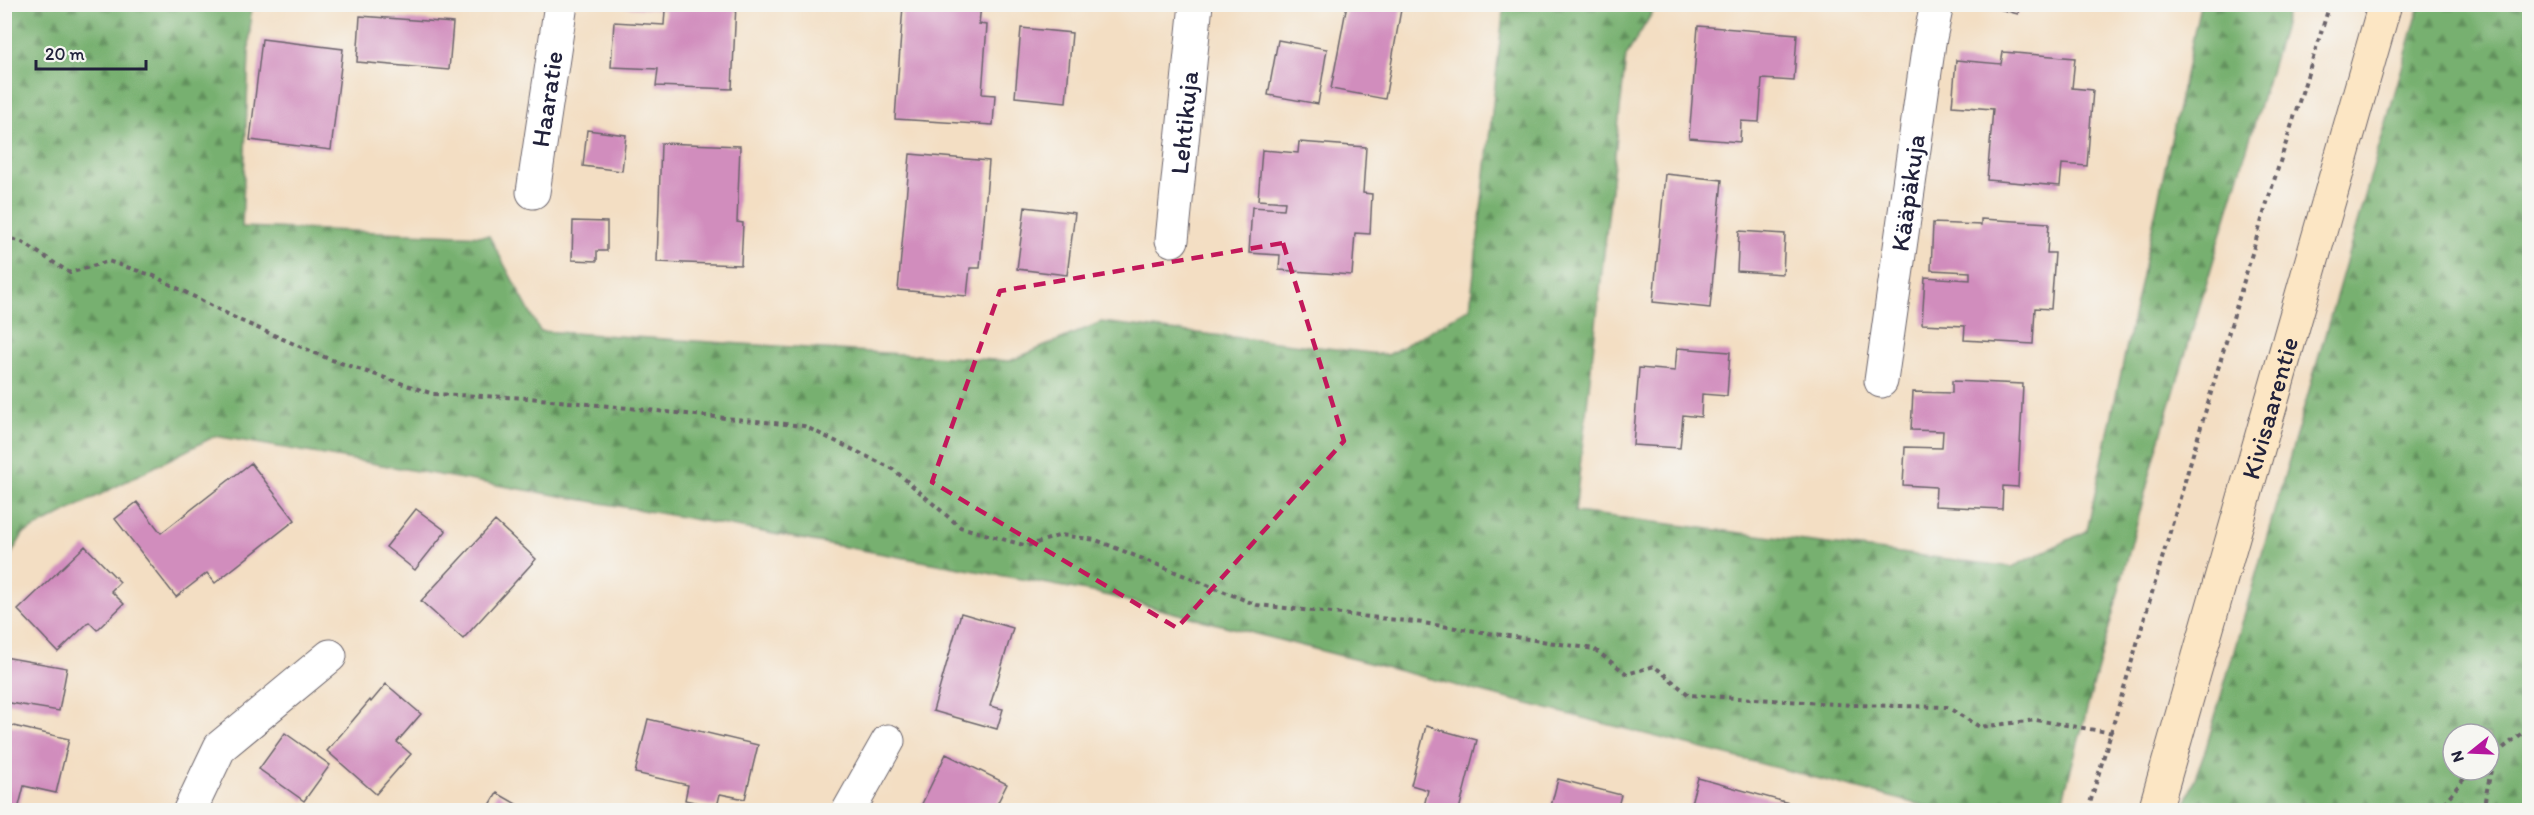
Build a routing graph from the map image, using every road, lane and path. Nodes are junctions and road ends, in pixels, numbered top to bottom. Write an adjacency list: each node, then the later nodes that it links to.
1 (561, 4): 6 (street, Haaratie)
2 (1196, 4): 8 (street, Lehtikuja)
3 (1937, 4): 9 (street, Kääpäkuja)
4 (2330, 4): 12 (path)
5 (2385, 4): 20 (street, Kivisaarentie)
6 (533, 192)
7 (4, 237): 12 (path)
8 (1172, 240)
9 (1881, 381)
10 (330, 656): 17 (street)
11 (2529, 727): 14 (path)
12 (2113, 733): 19 (path)
13 (888, 741): 18 (street)
14 (2501, 749)
15 (2461, 782): 21 (path)
16 (2489, 782): 22 (path)
17 (190, 810)
18 (849, 810)
19 (2088, 810)
20 (2155, 810)
21 (2438, 810)
22 (2483, 810)

